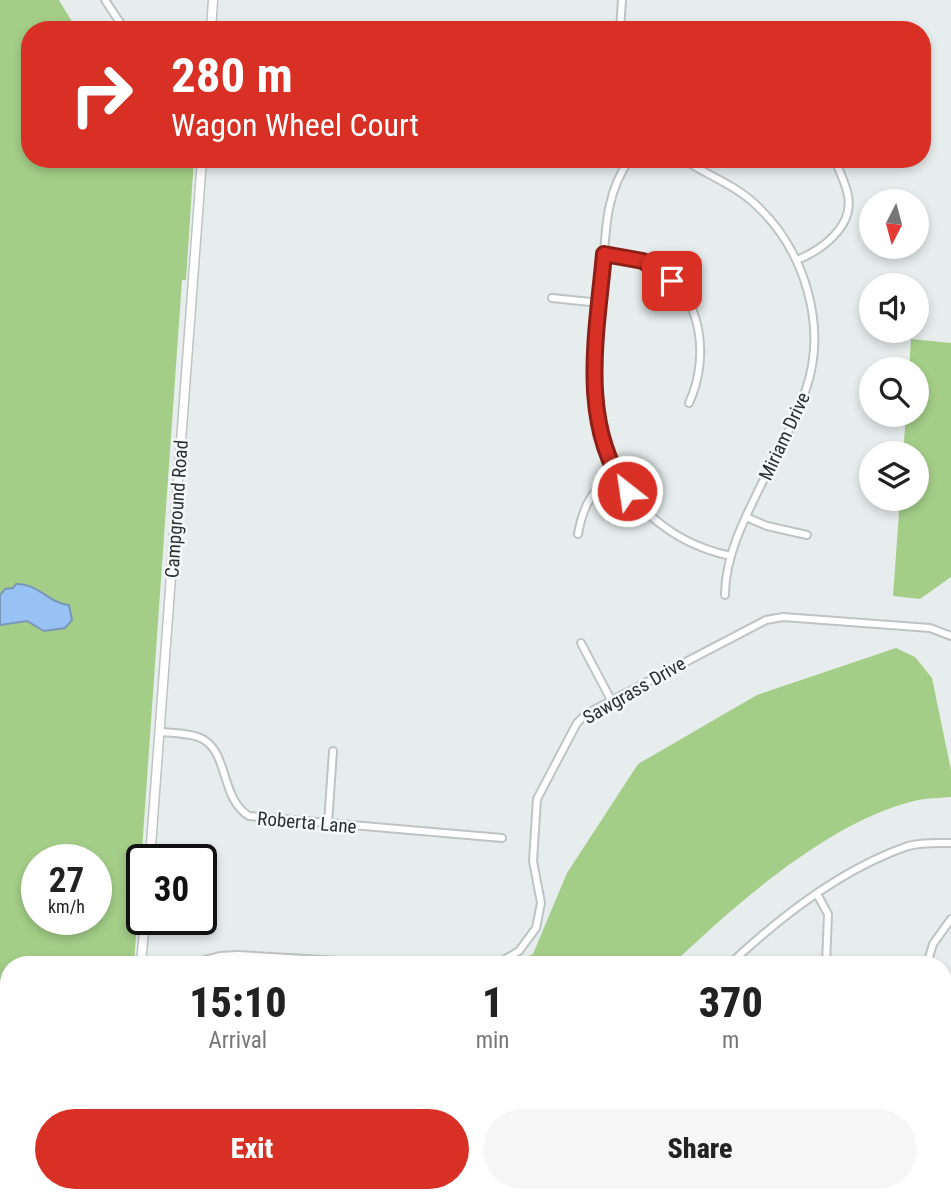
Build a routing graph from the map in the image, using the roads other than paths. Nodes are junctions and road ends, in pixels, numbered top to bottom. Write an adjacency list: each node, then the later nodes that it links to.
1 (105, 0): 4 (street)
2 (213, 0): 5 (street)
3 (622, 0): 6 (street)
4 (119, 21)
5 (212, 21)
6 (621, 21)
7 (200, 168): 25 (street, Campground Road)
8 (625, 168): 11 (street)
9 (699, 168): 12 (street, Miriam Drive)
10 (838, 168): 12 (street)
11 (604, 254): 14 (street); 15 (street)
12 (797, 260): 17 (street, Miriam Drive)
13 (552, 298): 14 (street)
14 (600, 303): 16 (street)
15 (689, 403)
16 (615, 473): 18 (street); 20 (street)
17 (746, 517): 19 (street); 20 (street, Miriam Drive)
18 (578, 534)
19 (807, 536)
20 (731, 556): 21 (street, Miriam Drive)
21 (725, 595)
22 (951, 636): 24 (street, Sawgrass Drive)
23 (582, 643): 24 (street)
24 (611, 700): 37 (street, Sawgrass Drive)
25 (160, 732): 27 (street, Roberta Lane); 30 (street, Campground Road)
26 (333, 751): 27 (street)
27 (328, 824): 28 (street, Roberta Lane)
28 (502, 838)
29 (951, 843): 31 (street)
30 (150, 844)
31 (817, 894): 38 (street); 39 (street)
32 (951, 919): 40 (street)
33 (144, 935): 34 (street)
34 (142, 956)
35 (220, 956): 36 (street)
36 (254, 956)
37 (511, 956)
38 (738, 956)
39 (826, 956)
40 (929, 956)

